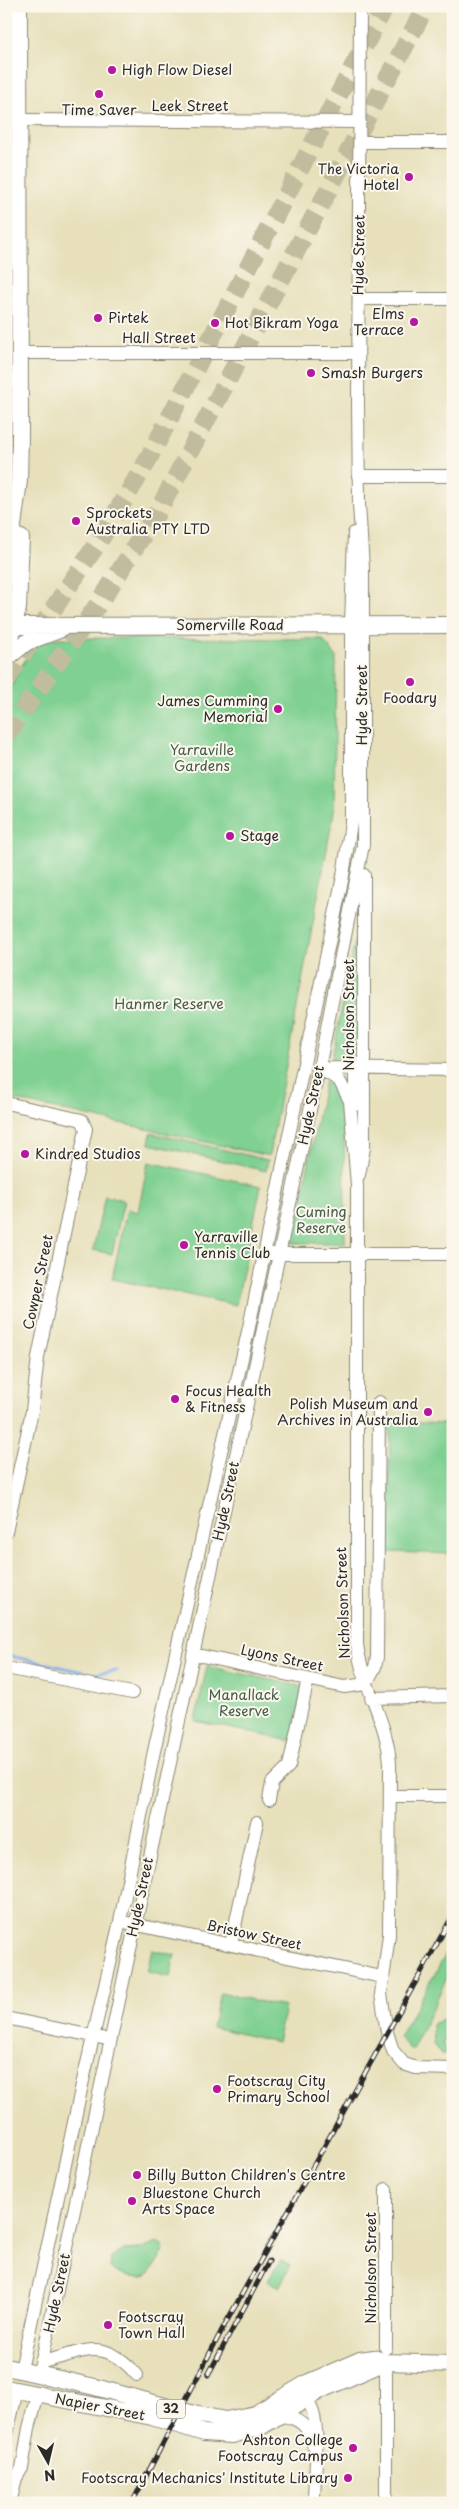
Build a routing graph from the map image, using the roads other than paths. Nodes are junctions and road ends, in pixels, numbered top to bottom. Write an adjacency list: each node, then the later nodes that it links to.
1 (19, 6): 3 (main road)
2 (360, 6): 5 (street, Hyde Street)
3 (13, 77): 4 (main road)
4 (19, 120): 5 (street, Leek Street); 10 (main road)
5 (360, 122): 6 (street, Hyde Street)
6 (360, 142): 7 (street); 8 (street, Hyde Street)
7 (453, 142)
8 (359, 299): 9 (street); 11 (street, Hyde Street)
9 (453, 299)
10 (20, 353): 11 (street, Hall Street); 14 (main road)
11 (358, 353): 12 (street, Hyde Street)
12 (358, 476): 13 (street); 17 (street, Hyde Street)
13 (453, 476)
14 (19, 481): 15 (main road); 19 (main road)
15 (6, 578)
16 (81, 625): 17 (main road, Somerville Road); 19 (main road, Somerville Road); 20 (main road)
17 (356, 625): 18 (main road, Somerville Road); 21 (street, Hyde Street); 22 (street, Hyde Street)
18 (453, 625)
19 (11, 626): 20 (main road)
20 (6, 659)
21 (363, 845): 23 (street, Hyde Street); 24 (street, Nicholson Street)
22 (304, 1065): 23 (street); 32 (street, Hyde Street)
23 (319, 1068): 24 (street); 27 (street, Nicholson Street); 29 (street, Hyde Street)
24 (360, 1070): 25 (street); 27 (street); 28 (street, Nicholson Street)
25 (453, 1070)
26 (6, 1103): 34 (street, Cowper Street)
27 (353, 1134): 28 (street, Nicholson Street)
28 (357, 1185): 30 (street, Nicholson Street)
29 (279, 1253): 30 (street); 32 (street); 35 (street, Hyde Street)
30 (358, 1254): 31 (street); 38 (street, Nicholson Street)
31 (453, 1254)
32 (264, 1255): 42 (street, Hyde Street)
33 (379, 1402): 38 (street)
34 (7, 1524)
35 (192, 1654): 37 (street, Lyons Street); 43 (street, Hyde Street)
36 (6, 1668): 39 (street)
37 (308, 1679): 38 (street, Lyons Street); 46 (street)
38 (366, 1684): 41 (street, Nicholson Street)
39 (132, 1694)
40 (453, 1696): 41 (street)
41 (371, 1698): 44 (street, Nicholson Street)
42 (166, 1702): 43 (street); 48 (street, Hyde Street)
43 (182, 1706): 49 (street, Hyde Street)
44 (390, 1796): 45 (street); 51 (street, Nicholson Street)
45 (453, 1796)
46 (269, 1800)
47 (257, 1822): 50 (street)
48 (120, 1921): 49 (street, Bristow Street); 53 (street, Hyde Street)
49 (134, 1924): 50 (street, Bristow Street); 54 (street, Hyde Street)
50 (231, 1945): 51 (street, Bristow Street)
51 (382, 1977): 55 (street, Nicholson Street)
52 (6, 2018): 53 (street)
53 (94, 2036): 54 (street); 60 (street, Hyde Street)
54 (110, 2040): 59 (street, Hyde Street)
55 (453, 2070)
56 (386, 2189): 57 (street, Nicholson Street)
57 (386, 2355): 58 (main road, 32); 64 (main road, 32); 65 (main road, 32); 72 (street, Nicholson Street)
58 (453, 2364)
59 (41, 2368): 60 (main road, Napier Street / 32); 61 (street); 63 (main road, Hyde Street); 65 (main road, Napier Street / 32)
60 (14, 2369): 62 (main road, Hyde Street)
61 (138, 2375)
62 (12, 2389): 63 (main road, Napier Street / 32); 66 (street, Hyde Street)
63 (38, 2395): 65 (main road, Napier Street / 32); 69 (street, Hyde Street)
64 (304, 2400): 65 (main road); 67 (street)
65 (278, 2409): 67 (street)
66 (6, 2438)
67 (314, 2452): 70 (street)
68 (6, 2473): 69 (street)
69 (13, 2489): 71 (street, Hyde Street)
70 (314, 2501)
71 (10, 2503)
72 (386, 2503)

